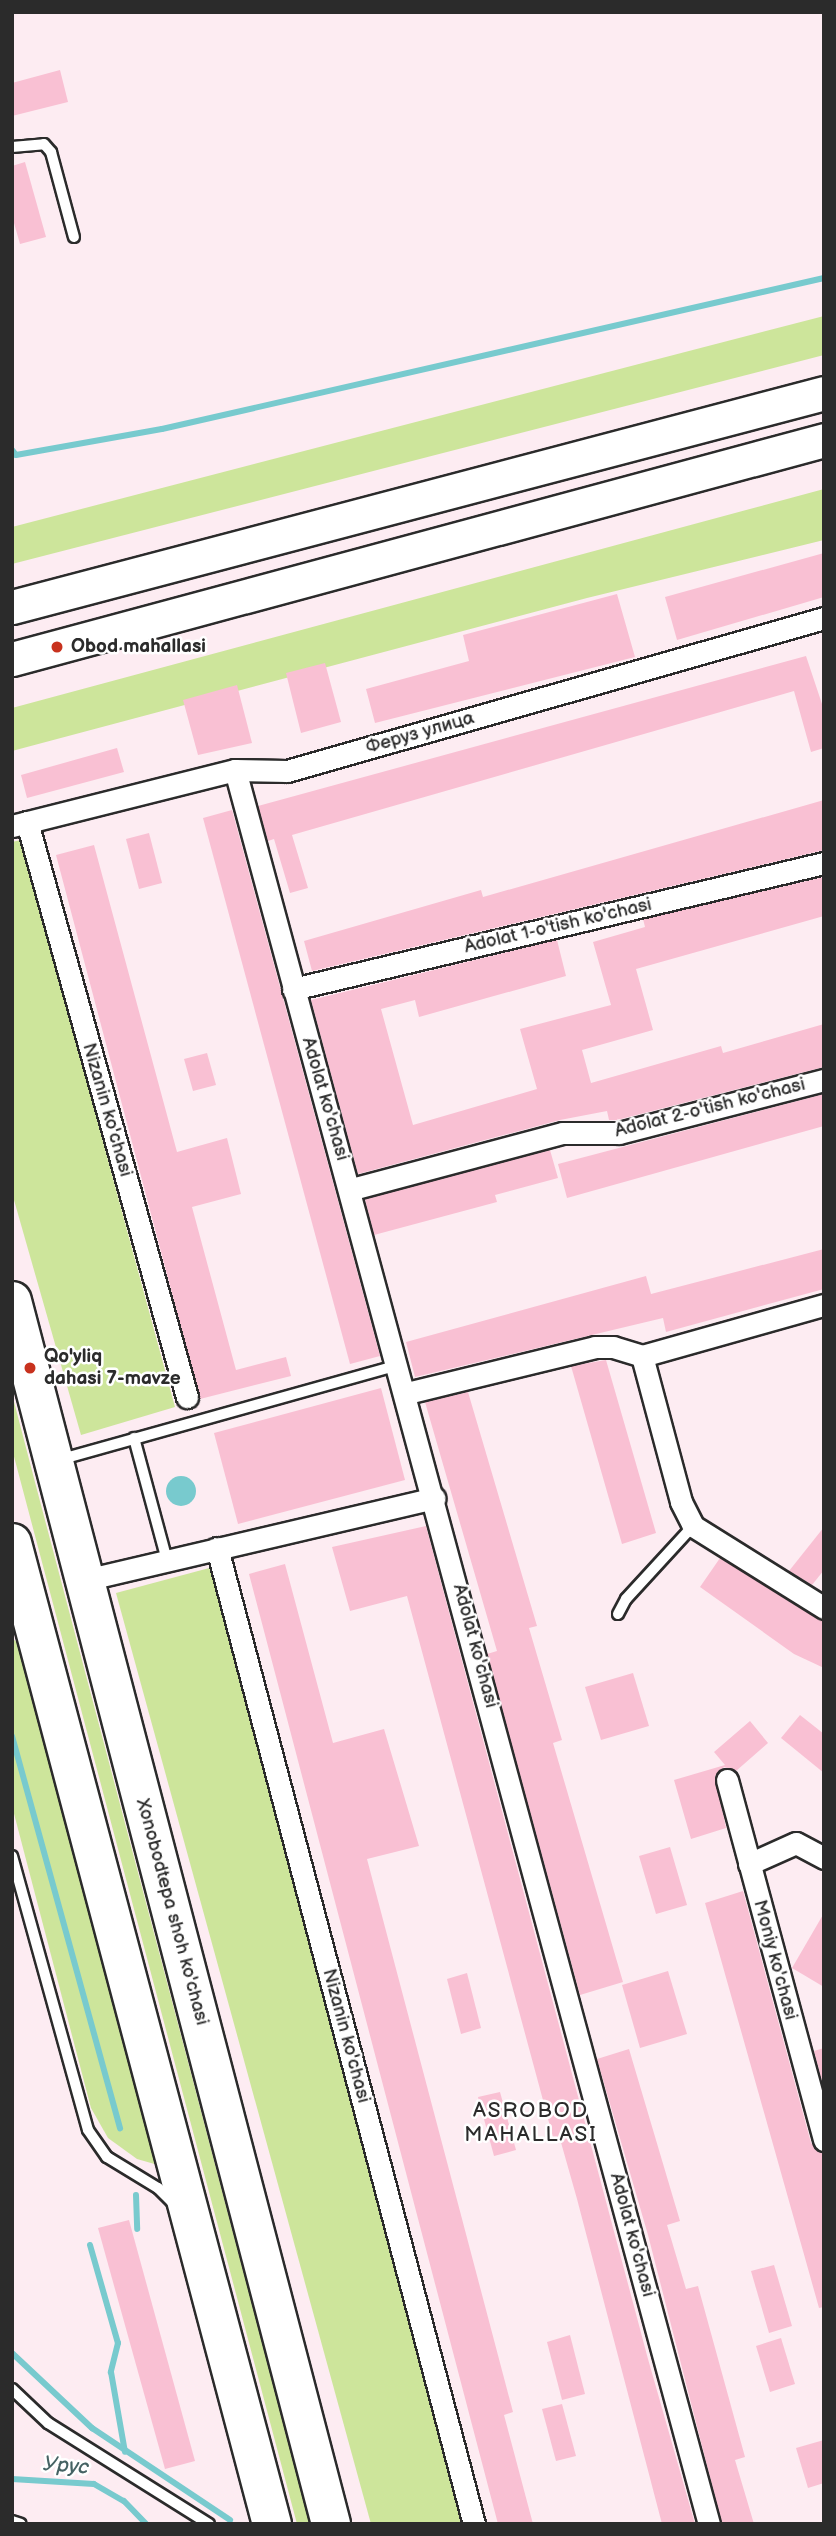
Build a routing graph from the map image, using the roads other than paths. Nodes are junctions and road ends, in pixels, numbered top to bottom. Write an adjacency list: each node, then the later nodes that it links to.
1 (12, 147): 2 (lane)
2 (74, 237)
3 (824, 393): 5 (main road)
4 (824, 440): 7 (main road)
5 (12, 607)
6 (824, 618): 8 (street, Феруз улица)
7 (12, 659)
8 (235, 770): 9 (street, Феруз улица); 11 (street, Adolat ko'chasi)
9 (20, 824): 19 (street, Nizanin ko'chasi)
10 (824, 863): 11 (street, Adolat 1-o'tish ko'chasi)
11 (293, 989): 13 (street, Adolat ko'chasi)
12 (824, 1080): 13 (street, Adolat 2-o'tish ko'chasi)
13 (352, 1189): 17 (street, Adolat ko'chasi)
14 (12, 1301): 21 (highway, Xonobodtepa shoh ko'chasi)
15 (824, 1305): 16 (street)
16 (642, 1356): 18 (street); 23 (street)
17 (399, 1365): 18 (street, Adolat ko'chasi); 20 (lane)
18 (407, 1393): 22 (street, Adolat ko'chasi)
19 (187, 1397)
20 (134, 1438): 21 (lane); 26 (lane)
21 (54, 1461): 27 (highway, Xonobodtepa shoh ko'chasi)
22 (435, 1497): 25 (street); 43 (street, Adolat ko'chasi)
23 (693, 1526): 28 (street); 29 (lane)
24 (12, 1543): 35 (highway)
25 (217, 1548): 26 (street); 42 (street, Nizanin ko'chasi)
26 (167, 1560): 27 (street)
27 (85, 1580): 41 (highway, Xonobodtepa shoh ko'chasi)
28 (824, 1608)
29 (618, 1614)
30 (727, 1780): 33 (street, Moniy ko'chasi)
31 (12, 1856): 35 (lane)
32 (824, 1858): 33 (street)
33 (750, 1864): 34 (street, Moniy ko'chasi)
34 (824, 2140)
35 (192, 2222): 40 (highway)
36 (12, 2389): 39 (lane)
37 (12, 2521): 38 (lane)
38 (21, 2524)
39 (209, 2524)
40 (272, 2524)
41 (331, 2524)
42 (474, 2524)
43 (709, 2524)

